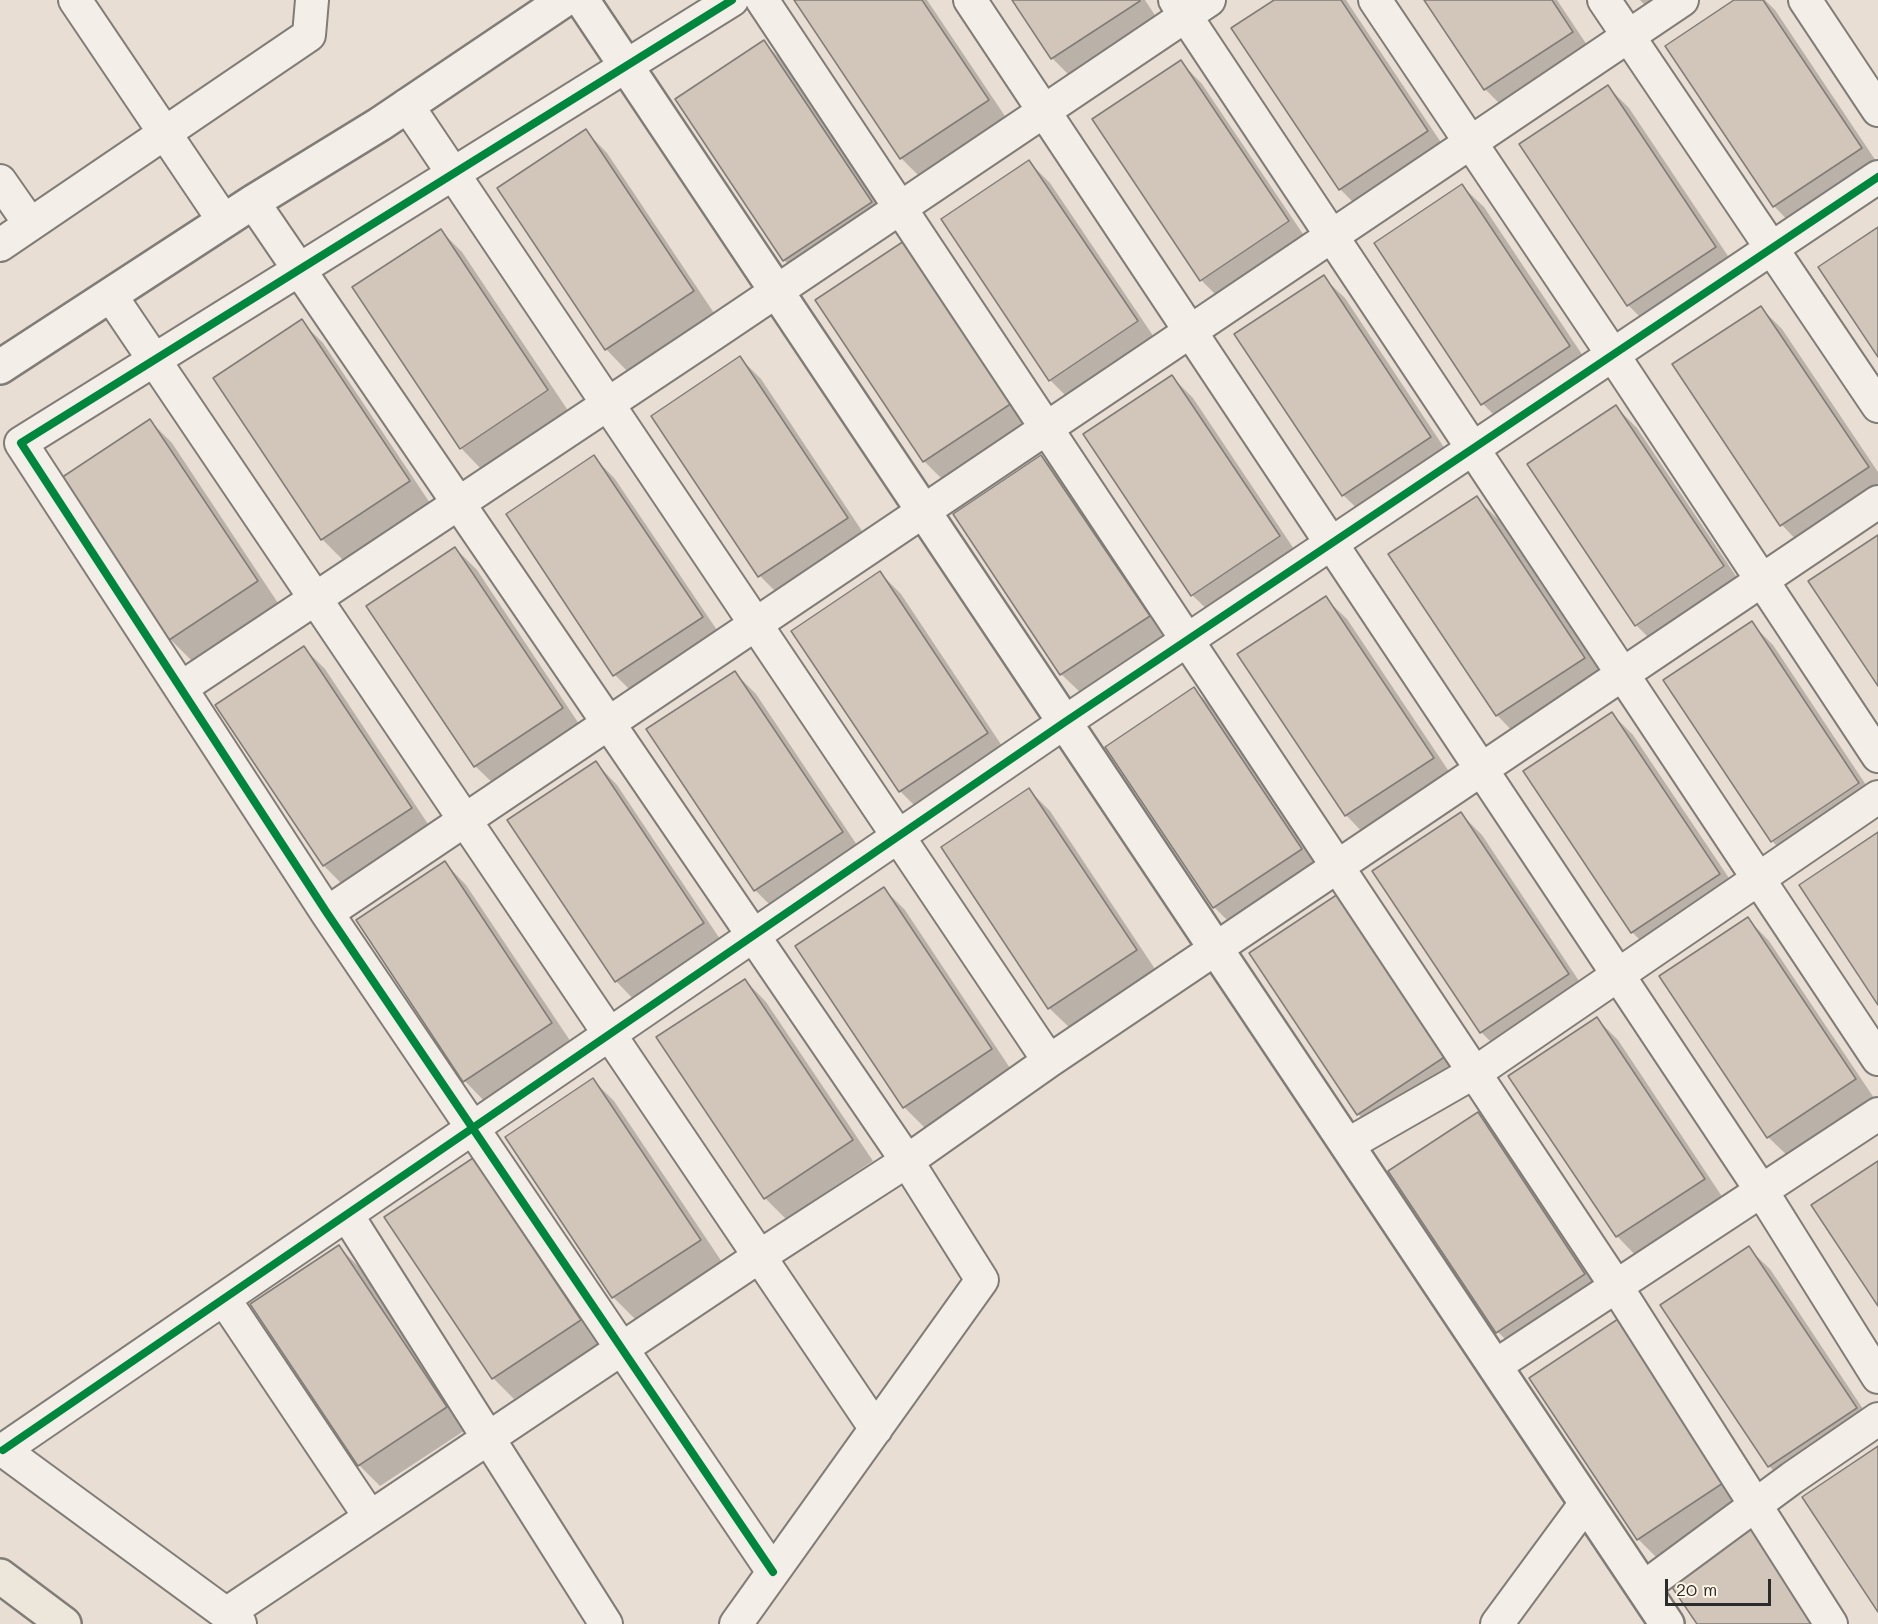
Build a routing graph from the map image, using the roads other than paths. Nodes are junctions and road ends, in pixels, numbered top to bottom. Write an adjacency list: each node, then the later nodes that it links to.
1 (75, 0): 18 (street)
2 (312, 0): 18 (street)
3 (564, 0): 15 (street)
4 (582, 0): 14 (street)
5 (732, 0): 14 (street)
6 (762, 0): 24 (street)
7 (970, 0): 17 (street)
8 (1375, 0): 19 (street)
9 (1604, 0): 13 (street)
10 (1682, 0): 13 (street)
11 (1805, 0): 16 (street)
12 (1190, 5): 17 (street); 27 (street)
13 (1628, 36): 19 (street); 29 (street)
14 (626, 66): 20 (street); 31 (street)
15 (407, 105): 20 (street); 23 (street)
16 (1878, 110)
17 (1044, 111): 24 (street); 33 (street)
18 (165, 133): 25 (street); 26 (street)
19 (1471, 141): 27 (street); 34 (street)
20 (453, 174): 30 (street); 37 (street)
21 (1878, 177): 29 (street)
22 (0, 180): 26 (street)
23 (253, 202): 25 (street); 30 (street)
24 (900, 208): 31 (street); 39 (street)
25 (224, 221): 32 (street)
26 (30, 224): 28 (street)
27 (1332, 235): 33 (street); 40 (street)
28 (0, 245)
29 (1772, 248): 34 (street); 38 (street)
30 (300, 269): 35 (street); 42 (street)
31 (776, 291): 37 (street); 43 (street)
32 (111, 296): 35 (street); 36 (street)
33 (1190, 331): 39 (street); 44 (street)
34 (1613, 355): 40 (street); 45 (street)
35 (154, 360): 46 (street); 50 (street)
36 (0, 367)
37 (608, 404): 42 (street); 47 (street)
38 (1878, 406)
39 (1047, 428): 43 (street); 48 (street)
40 (1474, 448): 44 (street); 49 (street)
41 (1878, 502): 45 (street)
42 (459, 503): 46 (street); 52 (street)
43 (924, 511): 47 (street); 51 (street)
44 (1332, 543): 48 (street); 54 (street)
45 (1762, 580): 49 (street); 53 (street)
46 (315, 599): 50 (street); 56 (street)
47 (756, 624): 52 (street); 57 (street)
48 (1188, 640): 51 (street); 58 (street)
49 (1623, 674): 54 (street); 59 (street)
50 (181, 688): 60 (street)
51 (1065, 722): 57 (street); 62 (street)
52 (609, 724): 56 (street); 61 (street)
53 (1878, 756)
54 (1481, 770): 58 (street); 63 (street)
55 (1878, 796): 59 (street)
56 (465, 821): 60 (street); 64 (street)
57 (898, 836): 61 (street); 66 (street)
58 (1338, 867): 62 (street); 67 (street)
59 (1758, 879): 63 (street); 65 (street)
60 (327, 913): 69 (street)
61 (753, 936): 64 (street); 71 (street)
62 (1216, 949): 66 (street); 70 (street)
63 (1617, 975): 67 (street); 72 (street)
64 (609, 1034): 69 (street); 74 (street)
65 (1878, 1059)
66 (1049, 1061): 71 (street)
67 (1474, 1072): 70 (street); 75 (street)
68 (1878, 1114): 72 (street)
69 (473, 1128): 73 (street); 77 (street)
70 (1347, 1145): 78 (street)
71 (907, 1161): 74 (street); 81 (street)
72 (1761, 1190): 75 (street); 79 (street)
73 (347, 1215): 76 (street); 82 (street)
74 (759, 1256): 77 (street); 81 (street)
75 (1616, 1286): 78 (street); 85 (street)
76 (224, 1299): 83 (street); 86 (street)
77 (622, 1348): 82 (street); 87 (street)
78 (1495, 1366): 84 (street)
79 (1878, 1377)
80 (1878, 1419): 85 (street)
81 (876, 1430): 87 (street)
82 (489, 1438): 86 (street); 92 (street)
83 (2, 1451): 90 (street)
84 (1586, 1503): 89 (street); 94 (street)
85 (1755, 1504): 89 (street); 96 (street)
86 (370, 1517): 90 (street)
87 (773, 1572): 93 (street)
88 (0, 1576): 91 (main road)
89 (1643, 1587): 95 (street)
90 (233, 1619)
91 (64, 1624)
92 (606, 1624)
93 (736, 1624)
94 (1497, 1624)
95 (1667, 1624)
96 (1831, 1624)

